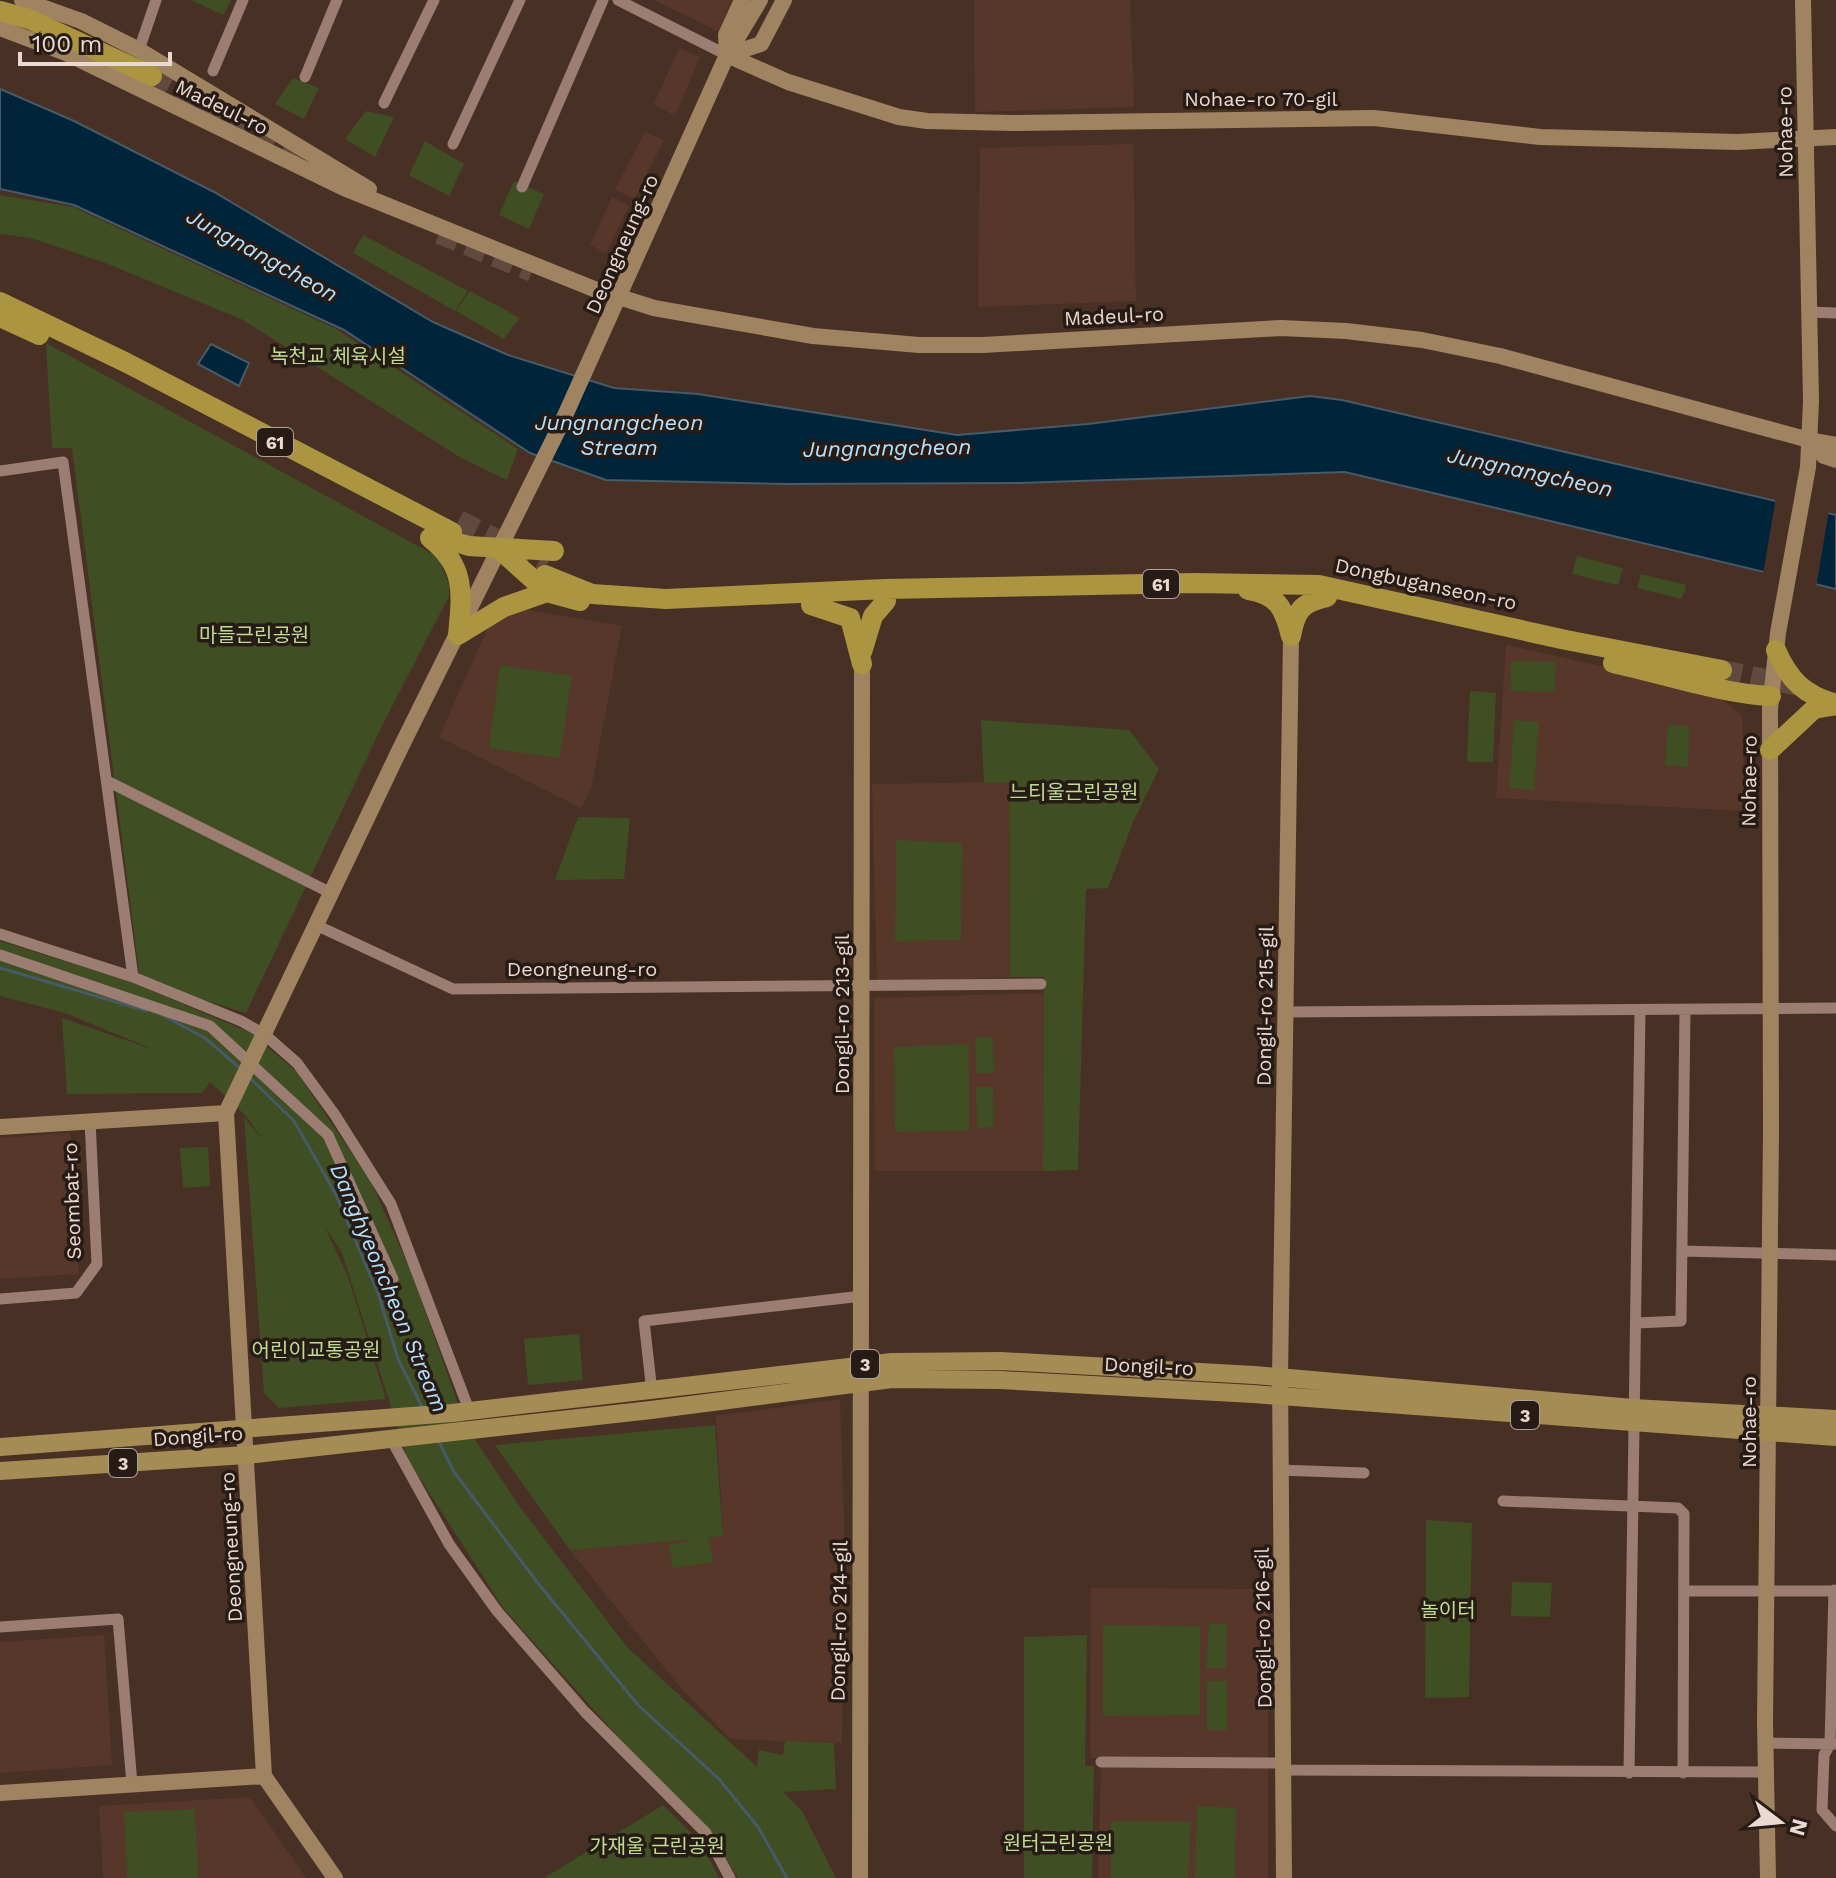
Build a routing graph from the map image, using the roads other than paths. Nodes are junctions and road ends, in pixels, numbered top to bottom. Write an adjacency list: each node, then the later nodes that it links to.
1 (22, 0): 15 (main road, Madeul-ro)
2 (156, 0): 15 (street)
3 (243, 0): 17 (street)
4 (337, 0): 19 (street)
5 (434, 0): 21 (street)
6 (520, 0): 25 (street)
7 (603, 0): 26 (street)
8 (618, 0): 16 (street)
9 (742, 0): 16 (main road)
10 (760, 0): 16 (main road, Deongneung-ro)
11 (784, 0): 16 (main road)
12 (1803, 0): 24 (main road, Nohae-ro)
13 (0, 11): 18 (highway)
14 (0, 28): 22 (main road, Madeul-ro)
15 (139, 50): 20 (main road, Madeul-ro)
16 (727, 55): 24 (main road, Nohae-ro 70-gil); 28 (main road, Deongneung-ro)
17 (213, 71)
18 (152, 76)
19 (305, 77)
20 (217, 98): 22 (main road); 27 (main road, Madeul-ro)
21 (384, 103)
22 (200, 119): 27 (main road, Madeul-ro)
23 (1836, 137): 24 (main road, Nohae-ro 70-gil)
24 (1805, 138): 30 (main road, Nohae-ro)
25 (453, 144)
26 (522, 187)
27 (426, 222): 28 (main road, Madeul-ro)
28 (620, 298): 36 (main road, Madeul-ro); 41 (main road, Deongneung-ro)
29 (0, 302): 33 (highway, 61)
30 (1808, 312): 31 (street); 36 (main road, Nohae-ro)
31 (1836, 313)
32 (0, 317): 33 (highway)
33 (79, 340): 34 (highway, 61)
34 (125, 362): 35 (highway, 61); 35 (highway, 61)
35 (158, 382): 40 (highway)
36 (1809, 440): 37 (main road, Madeul-ro); 38 (main road, Madeul-ro); 54 (main road, Nohae-ro)
37 (1836, 445)
38 (1836, 460)
39 (0, 471): 60 (street)
40 (419, 530): 41 (highway); 52 (highway)
41 (498, 548): 42 (highway); 42 (highway); 52 (main road, Deongneung-ro)
42 (548, 571): 45 (highway, Dongbuganseon-ro / 61); 48 (highway, Dongbuganseon-ro / 61); 51 (highway); 52 (highway)
43 (1213, 583): 44 (highway, Dongbuganseon-ro / 61); 46 (highway); 56 (highway, Dongbuganseon-ro / 61)
44 (1074, 586): 49 (highway, Dongbuganseon-ro / 61); 50 (highway)
45 (779, 593): 48 (highway, Dongbuganseon-ro / 61); 49 (highway, Dongbuganseon-ro / 61)
46 (1265, 593): 47 (highway); 53 (highway)
47 (1327, 597): 53 (highway); 57 (highway)
48 (679, 599): 51 (highway)
49 (808, 599): 50 (highway); 51 (highway); 55 (highway)
50 (886, 601): 55 (highway)
51 (741, 609)
52 (458, 635): 61 (main road, Deongneung-ro)
53 (1291, 636): 72 (main road, Dongil-ro 215-gil)
54 (1777, 641): 57 (main road, Nohae-ro); 58 (highway)
55 (862, 664): 67 (main road, Dongil-ro 213-gil)
56 (1722, 670)
57 (1771, 696): 59 (main road, Nohae-ro)
58 (1834, 698): 59 (highway)
59 (1770, 750): 68 (main road, Nohae-ro)
60 (107, 781): 61 (street); 65 (street)
61 (331, 893): 62 (main road, Deongneung-ro)
62 (316, 925): 67 (street, Deongneung-ro); 73 (main road, Deongneung-ro)
63 (0, 934): 65 (street)
64 (0, 955): 80 (street)
65 (133, 977): 73 (street)
66 (1041, 984): 67 (street, Deongneung-ro)
67 (862, 988): 81 (main road, Dongil-ro 213-gil)
68 (1771, 1008): 69 (street); 71 (street); 78 (main road, Nohae-ro)
69 (1836, 1008)
70 (1640, 1011): 71 (street); 72 (street); 83 (street)
71 (1685, 1011): 77 (street)
72 (1284, 1012): 85 (main road, Dongil-ro 215-gil)
73 (261, 1040): 74 (main road, Deongneung-ro); 88 (street)
74 (226, 1113): 75 (main road, Seombat-ro); 92 (main road, Deongneung-ro)
75 (90, 1121): 76 (main road, Seombat-ro); 82 (street, Seombat-ro)
76 (0, 1127)
77 (1682, 1251): 78 (street); 83 (street)
78 (1768, 1254): 79 (street); 91 (main road, Nohae-ro)
79 (1836, 1255)
80 (393, 1279)
81 (862, 1296): 84 (main road, Dongil-ro 213-gil); 86 (street)
82 (0, 1299)
83 (1637, 1323): 89 (street)
84 (862, 1374): 85 (main road, Dongil-ro / 3); 86 (main road, Dongil-ro / 3); 87 (main road, Dongil-ro / 3); 94 (main road, Dongil-ro / 3); 120 (main road, Dongil-ro 214-gil)
85 (1280, 1377): 87 (main road, Dongil-ro 216-gil); 89 (main road, Dongil-ro / 3)
86 (652, 1392): 88 (main road, Dongil-ro / 3)
87 (1280, 1397): 89 (main road, Dongil-ro / 3); 97 (main road, Dongil-ro 216-gil)
88 (461, 1412): 92 (main road, Dongil-ro / 3)
89 (1633, 1415): 91 (main road, Dongil-ro / 3); 101 (street)
90 (1836, 1419): 91 (main road, Dongil-ro / 3)
91 (1770, 1424): 93 (main road, Dongil-ro / 3); 102 (main road, Nohae-ro)
92 (245, 1428): 95 (main road, Dongil-ro / 3); 96 (main road, Deongneung-ro)
93 (1836, 1437)
94 (395, 1438): 96 (main road, Dongil-ro / 3); 119 (street)
95 (0, 1447)
96 (246, 1455): 98 (main road, Dongil-ro / 3); 114 (main road, Deongneung-ro)
97 (1279, 1470): 99 (street); 110 (main road, Dongil-ro 216-gil)
98 (0, 1471)
99 (1364, 1473)
100 (1503, 1501): 101 (street)
101 (1634, 1506): 104 (street); 112 (street)
102 (1767, 1590): 103 (street); 104 (street); 107 (main road, Nohae-ro)
103 (1835, 1590): 106 (street)
104 (1684, 1591): 113 (street)
105 (0, 1627): 115 (street)
106 (1834, 1670): 108 (street)
107 (1765, 1743): 108 (street); 111 (main road, Nohae-ro)
108 (1833, 1744): 117 (street)
109 (1101, 1762): 110 (street)
110 (1285, 1766): 112 (street); 121 (main road, Dongil-ro 216-gil)
111 (1766, 1772): 113 (street); 122 (main road, Nohae-ro)
112 (1629, 1773): 113 (street)
113 (1683, 1773)
114 (264, 1776): 115 (main road); 118 (main road)
115 (132, 1784): 116 (main road)
116 (0, 1793)
117 (1836, 1826)
118 (335, 1878)
119 (730, 1878)
120 (860, 1878)
121 (1284, 1878)
122 (1768, 1878)

